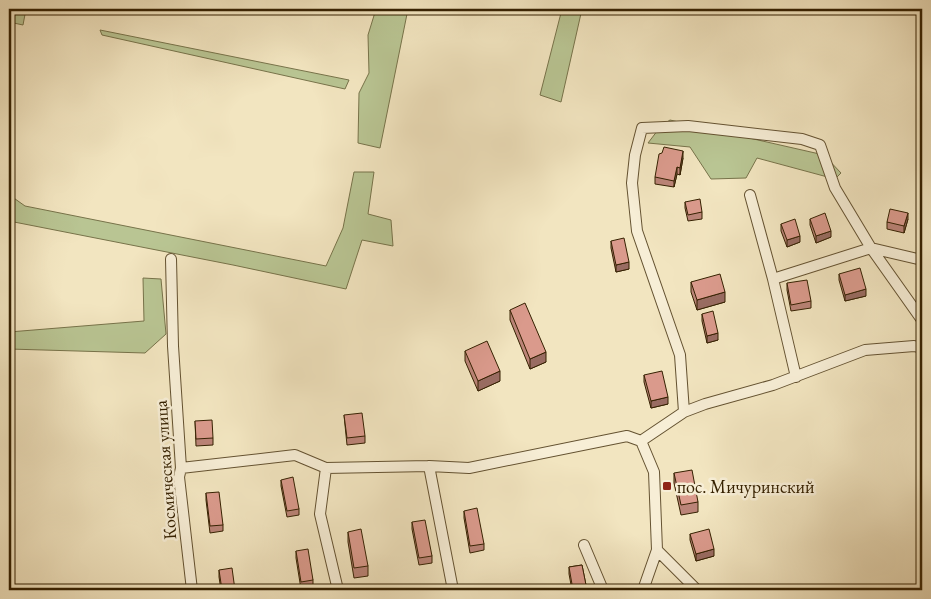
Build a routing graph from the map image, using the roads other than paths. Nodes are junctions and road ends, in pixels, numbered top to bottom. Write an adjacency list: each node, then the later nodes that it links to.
1 (750, 194): 5 (street)
2 (872, 248): 4 (street); 5 (street); 6 (street); 9 (street)
3 (171, 259): 12 (street, Космическая улица)
4 (922, 260)
5 (773, 279): 8 (street)
6 (922, 320)
7 (922, 348): 8 (street)
8 (796, 377): 9 (street)
9 (684, 412): 10 (street)
10 (641, 440): 11 (street); 15 (street)
11 (430, 466): 13 (street); 18 (street)
12 (181, 468): 13 (street); 16 (street, Космическая улица)
13 (326, 468): 17 (street)
14 (584, 545): 19 (street)
15 (657, 550): 20 (street); 21 (street)
16 (192, 590)
17 (338, 590)
18 (453, 590)
19 (603, 590)
20 (643, 590)
21 (697, 590)

